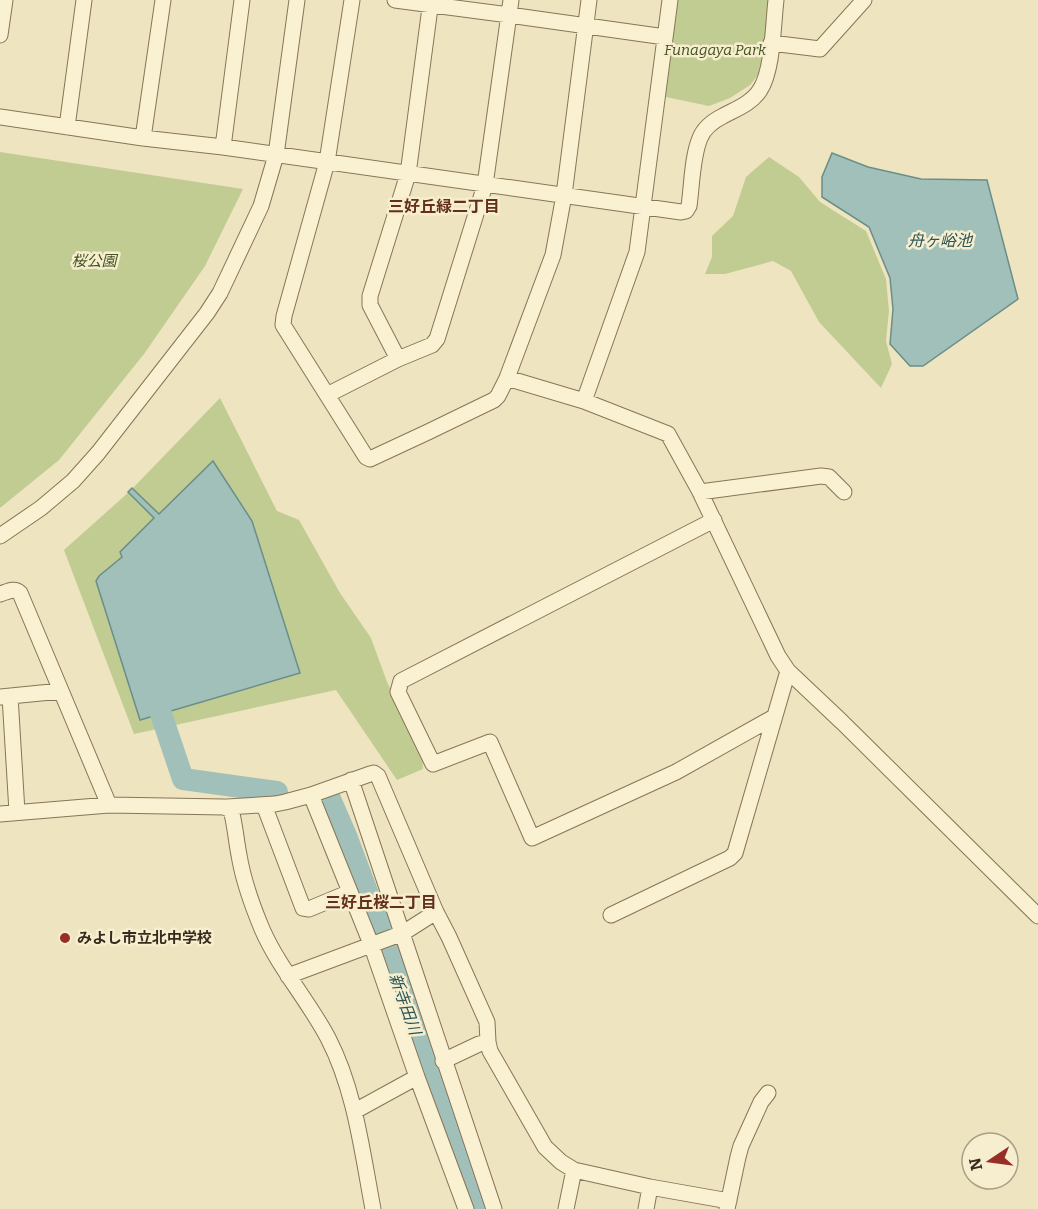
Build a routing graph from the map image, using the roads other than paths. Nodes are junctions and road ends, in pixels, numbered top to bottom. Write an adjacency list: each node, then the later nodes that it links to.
1 (4, 0): 15 (street)
2 (84, 0): 19 (street)
3 (163, 0): 20 (street)
4 (242, 0): 21 (street)
5 (297, 0): 22 (street)
6 (352, 0): 23 (street)
7 (395, 0): 12 (street)
8 (589, 0): 14 (street)
9 (670, 0): 16 (street)
10 (776, 0): 17 (street)
11 (864, 0): 17 (street)
12 (430, 2): 13 (street); 24 (street)
13 (510, 7): 14 (street); 25 (street)
14 (586, 26): 16 (street); 26 (street)
15 (0, 34)
16 (665, 38): 27 (street)
17 (771, 43): 27 (street)
18 (0, 117): 19 (street)
19 (67, 127): 20 (street)
20 (144, 138): 21 (street)
21 (223, 147): 22 (street)
22 (276, 155): 23 (street); 35 (street)
23 (327, 162): 24 (street); 30 (street)
24 (408, 174): 25 (street); 28 (street)
25 (485, 185): 26 (street); 28 (street)
26 (564, 195): 27 (street); 29 (street)
27 (643, 206): 31 (street)
28 (398, 359): 30 (street)
29 (507, 378): 30 (street); 31 (street)
30 (327, 395)
31 (584, 401): 32 (street)
32 (700, 492): 33 (street); 34 (street)
33 (844, 492)
34 (714, 520): 37 (street); 40 (street)
35 (0, 536)
36 (0, 594): 38 (street)
37 (788, 671): 40 (street); 51 (street)
38 (61, 691): 39 (street); 44 (street)
39 (5, 696): 46 (street)
40 (774, 717): 50 (street)
41 (351, 780): 42 (street); 49 (street); 52 (street)
42 (311, 795): 43 (street); 48 (street)
43 (264, 805): 45 (street); 48 (street)
44 (109, 806): 45 (street); 46 (street)
45 (227, 807): 54 (street)
46 (18, 812): 47 (street)
47 (0, 814)
48 (350, 892): 53 (street)
49 (436, 912): 52 (street); 55 (street)
50 (611, 915)
51 (1038, 916)
52 (403, 933): 53 (street); 56 (street)
53 (371, 944): 54 (street); 57 (street)
54 (288, 976): 59 (street)
55 (488, 1042): 56 (street); 60 (street)
56 (443, 1061): 65 (street)
57 (417, 1077): 59 (street); 64 (street)
58 (768, 1093): 62 (street)
59 (355, 1111): 63 (street)
60 (573, 1170): 61 (street); 66 (street)
61 (650, 1187): 62 (street); 67 (street)
62 (728, 1205)
63 (373, 1209)
64 (466, 1209)
65 (494, 1209)
66 (566, 1209)
67 (646, 1209)

